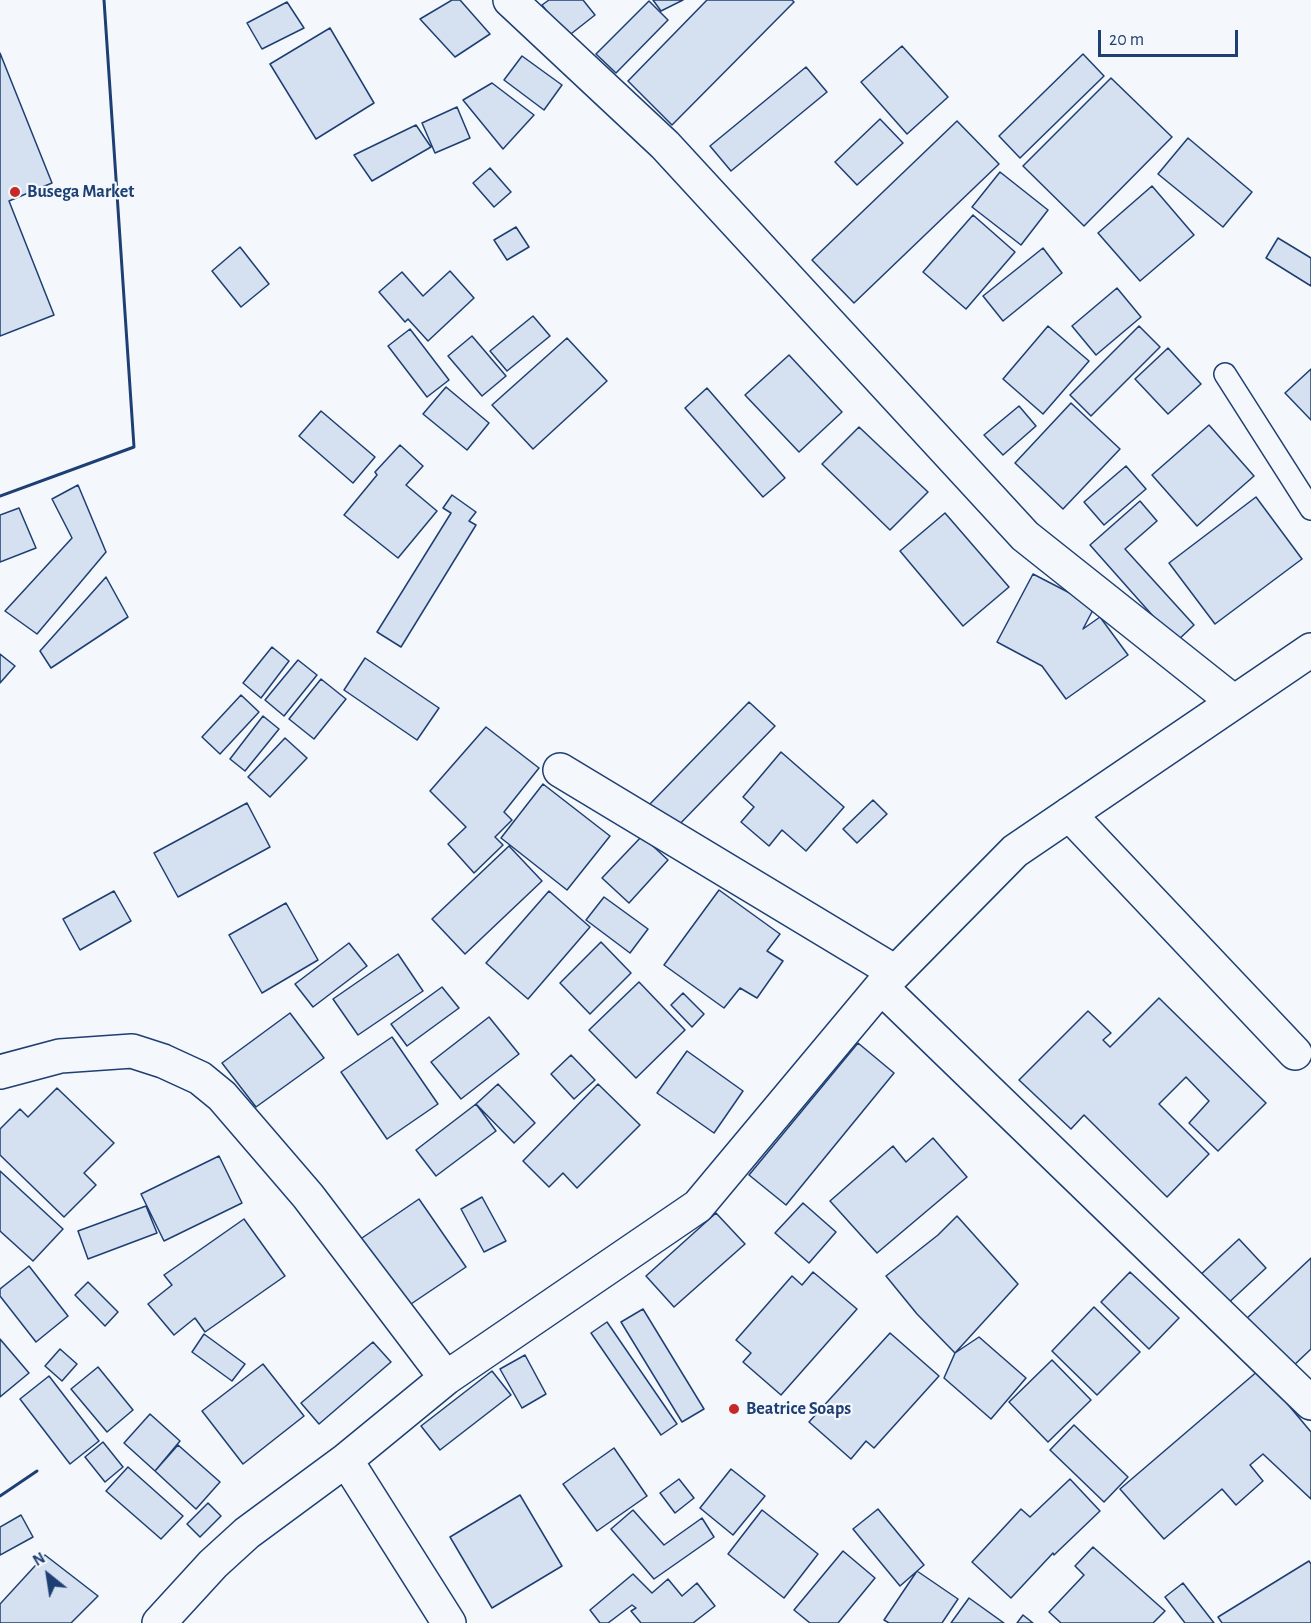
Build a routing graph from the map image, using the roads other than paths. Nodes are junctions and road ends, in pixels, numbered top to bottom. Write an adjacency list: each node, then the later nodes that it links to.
1 (510, 0): 5 (street)
2 (1225, 374): 3 (lane)
3 (1311, 509)
4 (1311, 650): 5 (street)
5 (1234, 702): 7 (street)
6 (560, 770): 8 (street)
7 (1069, 814): 8 (street); 9 (street)
8 (888, 980): 11 (street); 12 (street)
9 (1295, 1053)
10 (0, 1072): 11 (street)
11 (446, 1378): 13 (street)
12 (1311, 1403)
13 (346, 1460): 14 (street); 15 (street)
14 (159, 1623)
15 (449, 1623)

